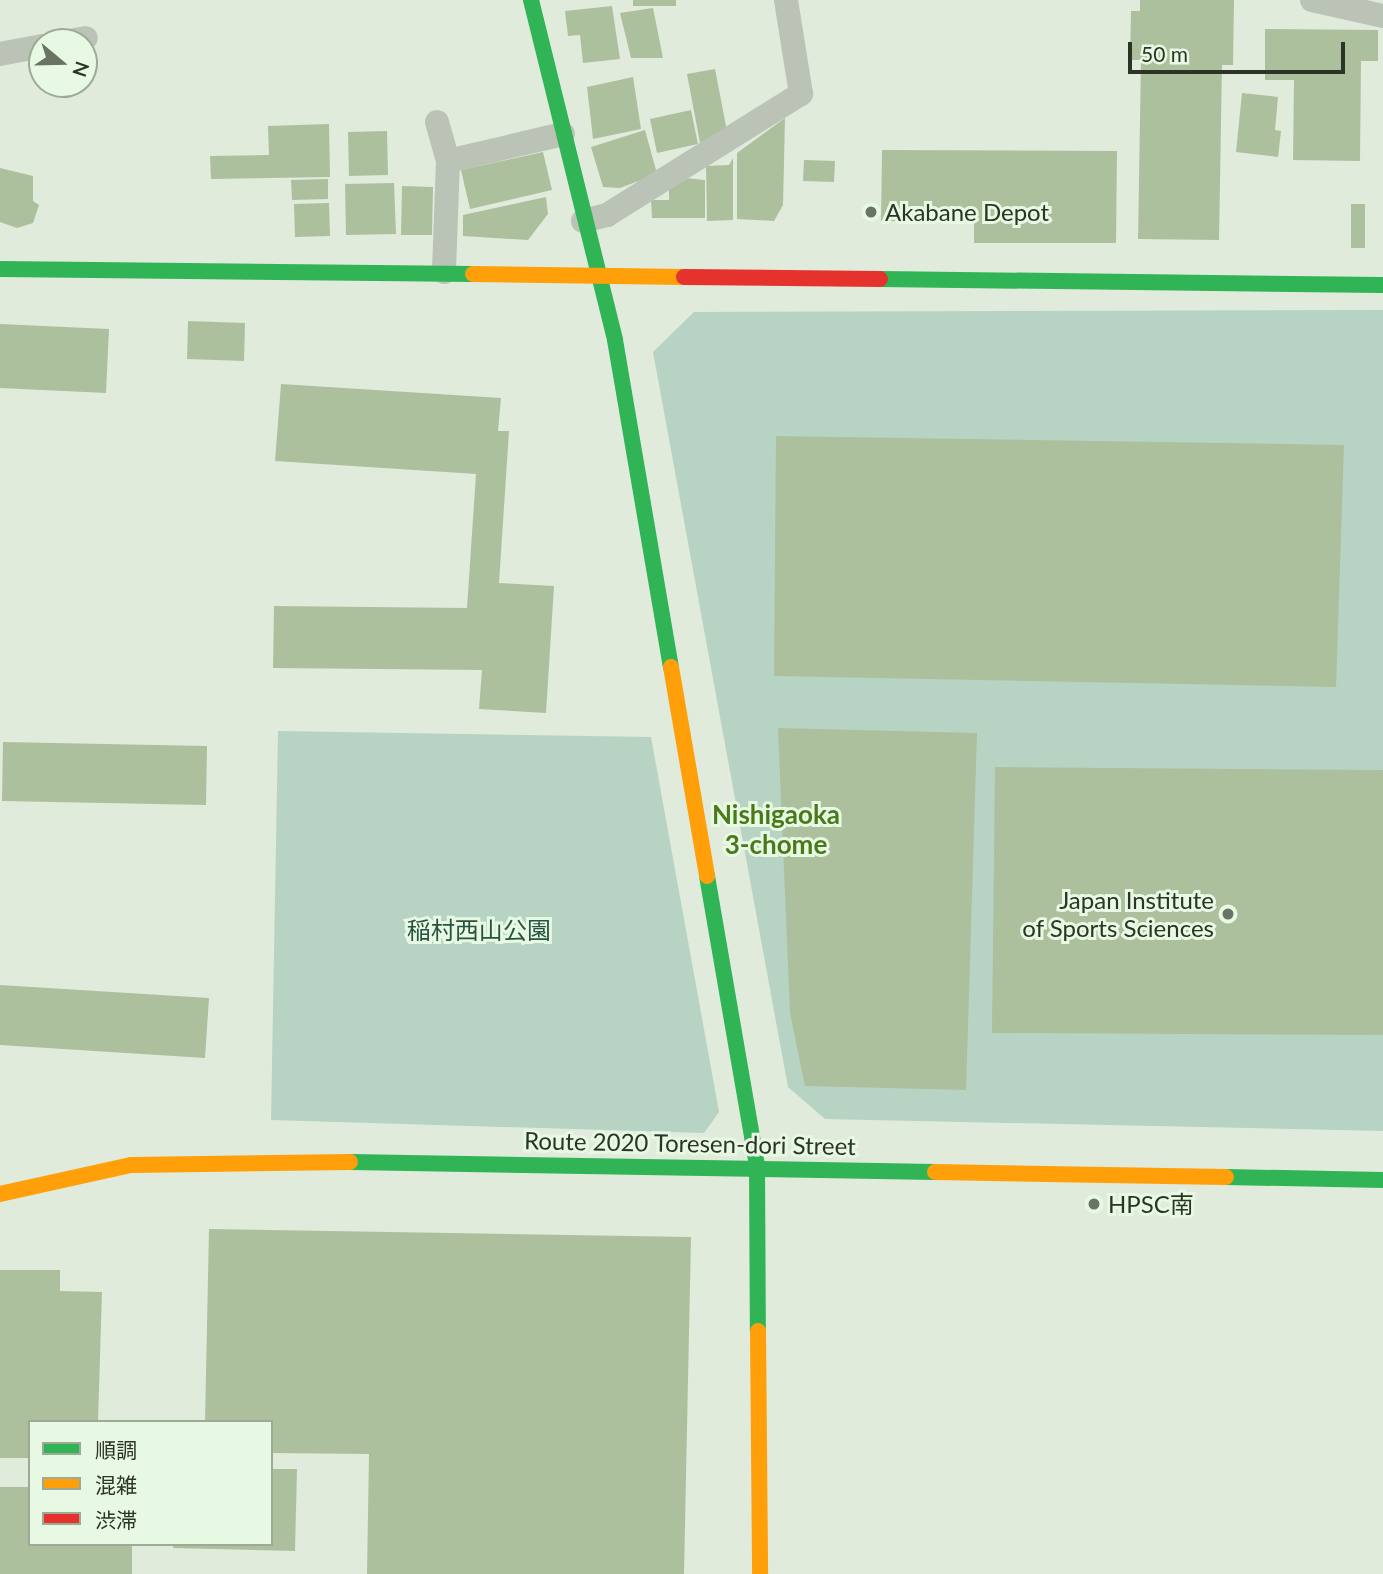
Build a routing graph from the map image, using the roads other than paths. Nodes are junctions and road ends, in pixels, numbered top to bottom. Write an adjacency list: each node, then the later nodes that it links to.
1 (531, 0): 8 (street)
2 (786, 0): 10 (street)
3 (1312, 0): 4 (street)
4 (1383, 16)
5 (28, 49): 6 (street)
6 (0, 54)
7 (437, 122): 9 (street)
8 (563, 134): 9 (street); 10 (street)
9 (448, 161): 12 (street)
10 (583, 221): 13 (street)
11 (0, 269): 12 (street)
12 (444, 272): 13 (street)
13 (598, 277): 14 (street); 15 (street)
14 (1383, 285)
15 (757, 1165): 16 (street, Route 2020 Toresen-dori Street); 17 (street, Route 2020 Toresen-dori Street); 18 (street)
16 (1383, 1180)
17 (0, 1194)
18 (760, 1574)

